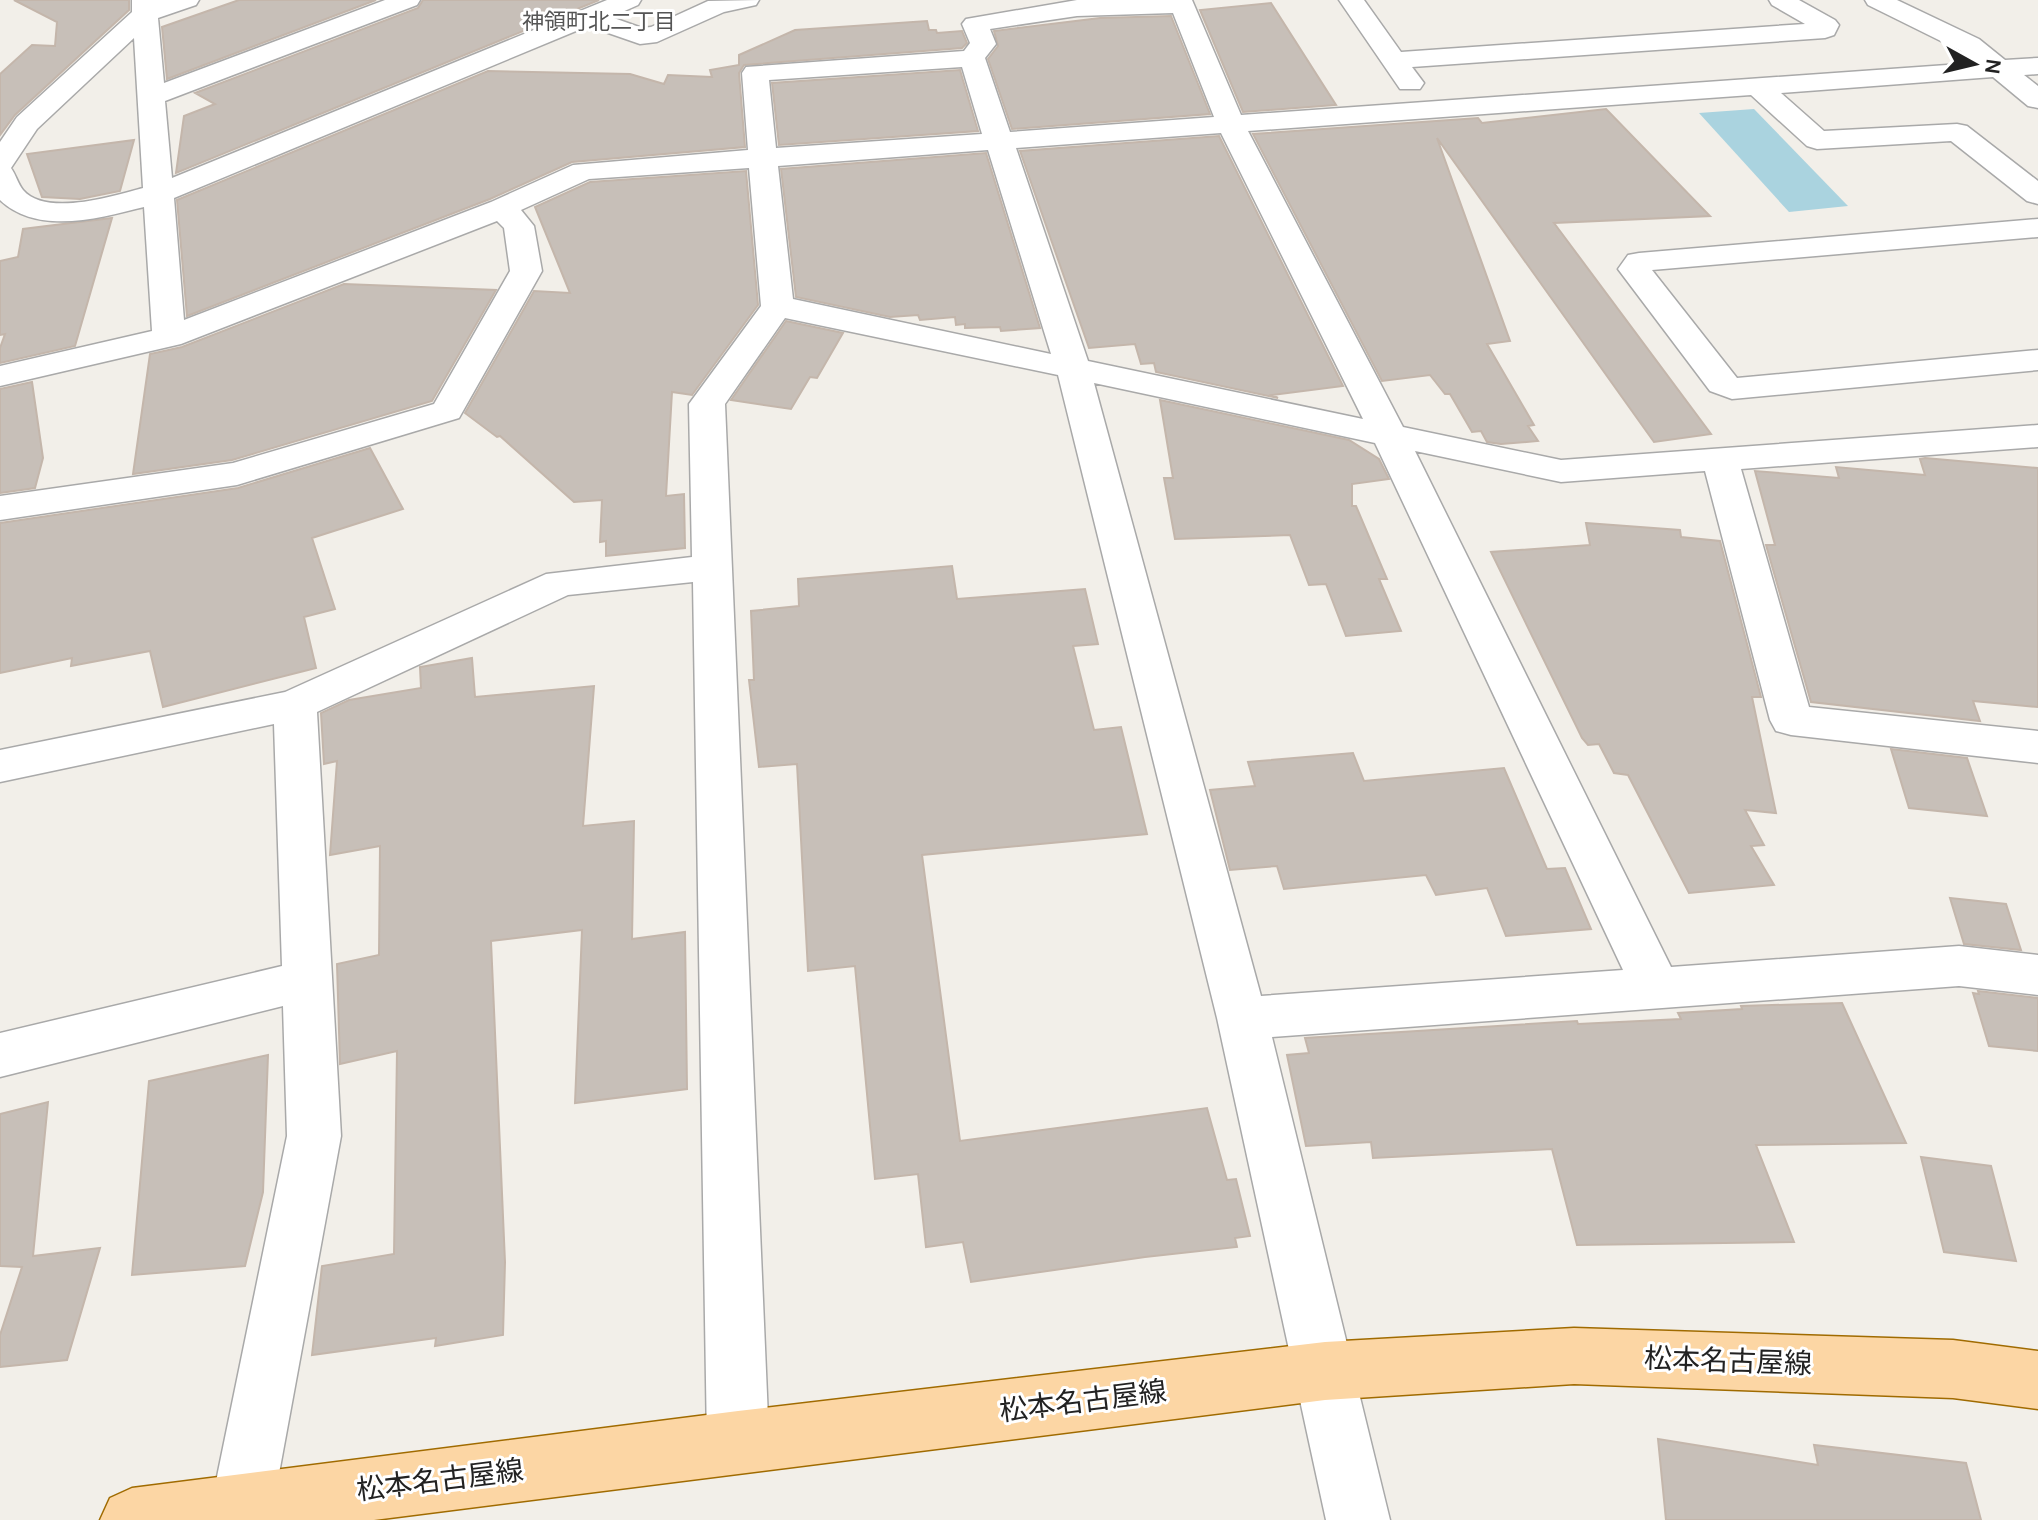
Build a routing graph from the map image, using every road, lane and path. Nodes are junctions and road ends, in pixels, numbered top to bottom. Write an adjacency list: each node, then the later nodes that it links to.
1 (187, 0): 8 (street)
2 (408, 0): 16 (street)
3 (629, 0): 10 (street)
4 (747, 0): 10 (street)
5 (1351, 0): 12 (street)
6 (1781, 0): 12 (street)
7 (1877, 0): 14 (street)
8 (144, 7): 16 (street); 22 (street)
9 (1019, 7): 11 (street); 19 (street)
10 (588, 17): 24 (street)
11 (972, 58): 20 (street); 21 (street)
12 (1394, 60): 18 (street)
13 (2038, 66): 14 (street)
14 (1997, 69): 15 (street); 17 (street)
15 (1757, 86): 18 (street); 25 (street)
16 (153, 96): 24 (street)
17 (2038, 100)
18 (1430, 110): 19 (street)
19 (1231, 125): 20 (street); 34 (street)
20 (1001, 142): 21 (street); 31 (street)
21 (763, 157): 26 (street); 28 (street)
22 (0, 163)
23 (0, 173): 24 (street)
24 (160, 193): 29 (street)
25 (2038, 195)
26 (502, 208): 29 (street); 36 (street)
27 (2038, 228): 30 (street)
28 (777, 306): 31 (street); 37 (street)
29 (169, 337): 32 (street)
30 (2038, 360)
31 (1073, 368): 34 (street); 44 (street)
32 (0, 376)
33 (2038, 436): 35 (street)
34 (1390, 437): 35 (street); 43 (street)
35 (1720, 459): 39 (street)
36 (0, 508)
37 (712, 567): 38 (street); 48 (street)
38 (295, 705): 40 (street); 42 (street)
39 (2038, 747)
40 (0, 766)
41 (2038, 975): 43 (street)
42 (305, 981): 45 (street); 49 (street)
43 (1656, 987): 44 (street)
44 (1242, 1018): 46 (street)
45 (0, 1055)
46 (1325, 1371): 47 (main road, 松本名古屋線); 48 (main road, 松本名古屋線); 51 (street)
47 (2038, 1380)
48 (738, 1442): 49 (main road, 松本名古屋線)
49 (242, 1506): 50 (main road, 松本名古屋線)
50 (132, 1520)
51 (1358, 1520)

